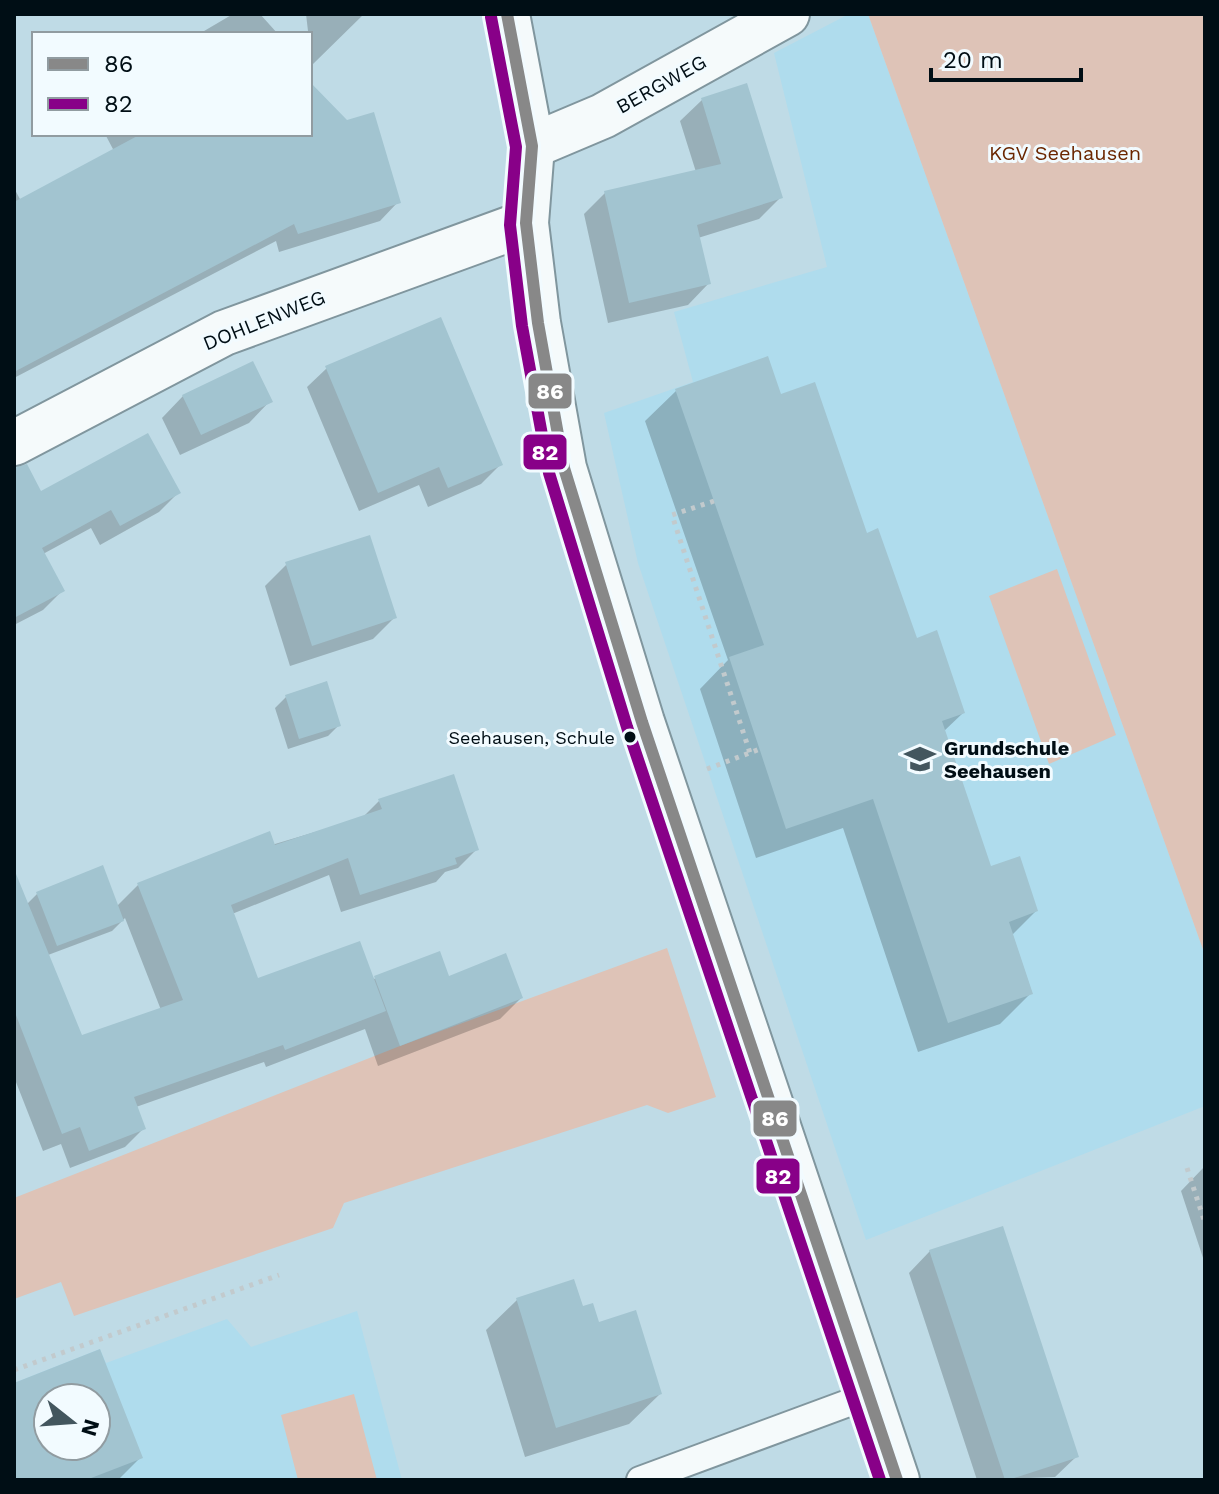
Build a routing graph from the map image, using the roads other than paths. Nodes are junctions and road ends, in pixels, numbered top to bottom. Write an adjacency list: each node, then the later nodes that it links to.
1 (507, 14): 3 (street)
2 (787, 14): 3 (street, BERGWEG)
3 (532, 146): 4 (street)
4 (526, 223): 5 (street, DOHLENWEG); 6 (street)
5 (14, 443)
6 (870, 1395): 7 (lane); 8 (street)
7 (640, 1480)
8 (897, 1480)

